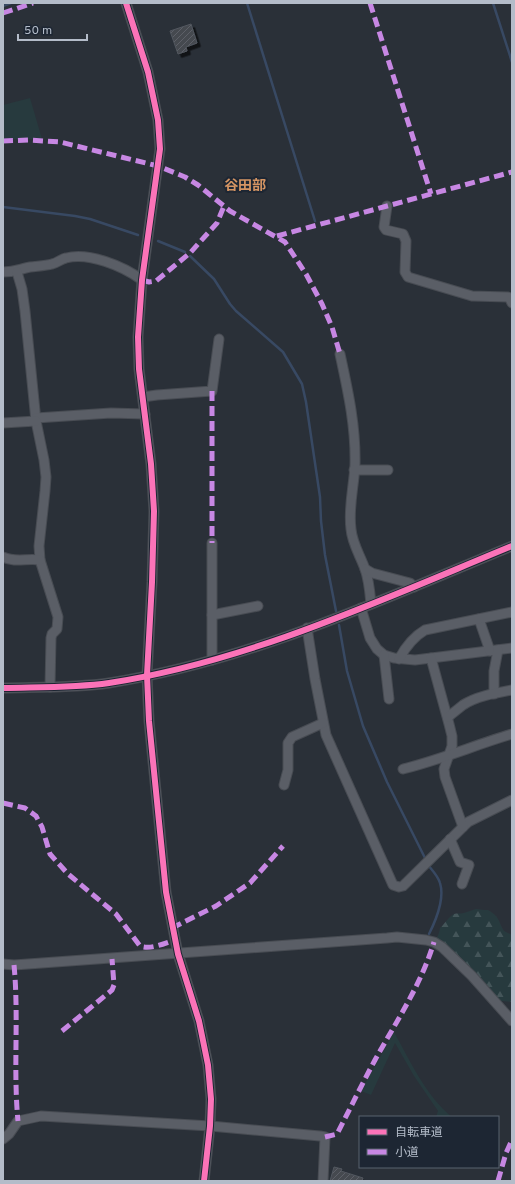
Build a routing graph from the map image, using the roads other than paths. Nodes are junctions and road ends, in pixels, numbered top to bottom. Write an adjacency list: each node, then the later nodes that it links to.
1 (126, 3): 5 (street)
2 (387, 206): 6 (street)
3 (3, 272): 4 (street)
4 (17, 272): 5 (street); 11 (street)
5 (142, 280): 9 (street)
6 (512, 303)
7 (219, 339): 9 (street)
8 (340, 354): 13 (street)
9 (143, 397): 10 (street)
10 (145, 414): 11 (street); 34 (street)
11 (36, 419): 12 (street); 18 (street)
12 (3, 423)
13 (354, 470): 14 (street); 19 (street)
14 (388, 470)
15 (212, 543): 25 (street)
16 (512, 546): 20 (street)
17 (3, 557): 18 (street)
18 (40, 560): 35 (street)
19 (365, 569): 20 (street); 21 (street)
20 (414, 587): 21 (street)
21 (371, 604): 23 (street)
22 (258, 606): 25 (street)
23 (361, 608): 27 (street); 30 (street)
24 (512, 612): 26 (street)
25 (212, 615): 33 (street)
26 (479, 619): 29 (street); 31 (street)
27 (308, 628): 33 (street); 41 (street)
28 (512, 648): 29 (street)
29 (494, 650): 32 (street); 38 (street)
30 (384, 655): 31 (street); 39 (street)
31 (399, 658): 32 (street)
32 (431, 658): 40 (street)
33 (212, 660): 34 (street)
34 (147, 675): 35 (street); 50 (street)
35 (50, 687): 36 (street)
36 (3, 688)
37 (512, 690): 38 (street)
38 (494, 694): 40 (street)
39 (389, 699)
40 (448, 717): 43 (street)
41 (323, 723): 45 (street); 48 (street)
42 (512, 734): 43 (street)
43 (448, 755): 44 (street); 47 (street)
44 (403, 769)
45 (284, 785)
46 (512, 800): 47 (street)
47 (463, 827): 48 (street)
48 (450, 839): 49 (street)
49 (462, 884)
50 (178, 954): 51 (street); 52 (street); 53 (street)
51 (3, 964)
52 (512, 1021)
53 (210, 1126): 54 (street); 55 (street); 56 (street)
54 (3, 1139)
55 (204, 1181)
56 (323, 1181)

